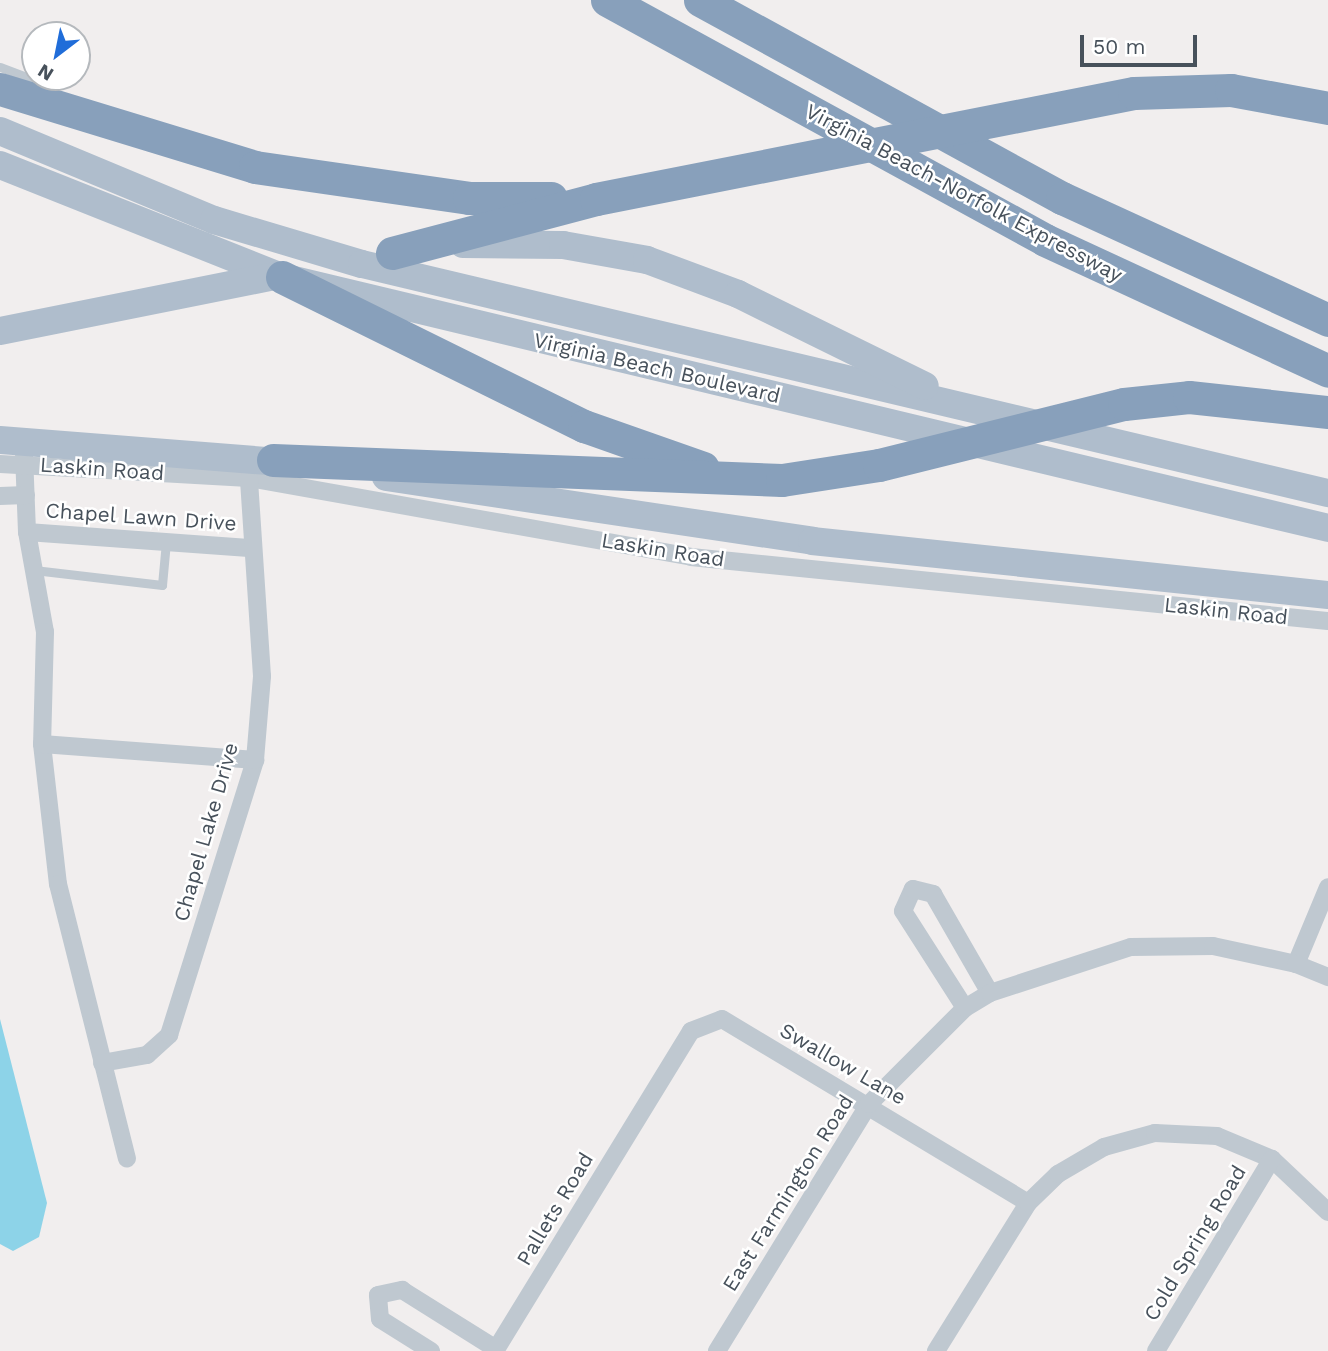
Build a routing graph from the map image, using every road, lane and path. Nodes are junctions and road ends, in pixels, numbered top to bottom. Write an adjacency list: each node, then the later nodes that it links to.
1 (607, 0): 14 (highway, Virginia Beach-Norfolk Expressway)
2 (700, 0): 12 (highway, Virginia Beach-Norfolk Expressway)
3 (0, 67): 4 (lane)
4 (21, 75)
5 (0, 89): 9 (highway)
6 (1328, 108): 9 (highway)
7 (0, 131): 15 (main road, Virginia Beach Boulevard)
8 (0, 165): 11 (main road, Virginia Beach Boulevard)
9 (596, 199): 10 (highway)
10 (392, 253): 13 (main road); 15 (main road)
11 (282, 277): 20 (highway); 24 (main road, Virginia Beach Boulevard)
12 (1328, 320)
13 (0, 331)
14 (1328, 371)
15 (961, 407): 21 (main road, Virginia Beach Boulevard)
16 (1328, 412): 20 (highway)
17 (16, 448): 18 (street, Laskin Road); 19 (main road, Laskin Road); 22 (street)
18 (0, 464)
19 (261, 469): 20 (highway); 27 (street, Chapel Lake Drive); 29 (main road, Laskin Road); 30 (street, Laskin Road)
20 (782, 480)
21 (1328, 493)
22 (26, 495): 23 (street); 25 (street)
23 (0, 496)
24 (1328, 528)
25 (27, 532): 26 (street, Chapel Lawn Drive); 28 (street)
26 (166, 540): 27 (street, Chapel Lawn Drive); 28 (lane)
27 (252, 548): 32 (street, Chapel Lake Drive)
28 (34, 570): 31 (street)
29 (1328, 595)
30 (1328, 621)
31 (42, 744): 32 (street); 38 (street)
32 (255, 760): 38 (street, Chapel Lake Drive)
33 (1328, 887): 34 (street)
34 (1297, 964): 35 (street, East Farmington Road); 36 (street, East Farmington Road)
35 (1328, 977)
36 (990, 993): 37 (street, East Farmington Road); 37 (street)
37 (965, 1008): 40 (street, East Farmington Road)
38 (102, 1063): 41 (street)
39 (654, 1090): 40 (street, Swallow Lane); 45 (street, Pallets Road)
40 (869, 1104): 43 (street, Swallow Lane); 47 (street, East Farmington Road)
41 (127, 1158)
42 (1272, 1158): 43 (street); 44 (street); 49 (street, Cold Spring Road)
43 (1028, 1203): 48 (street)
44 (1328, 1212)
45 (496, 1350): 46 (street)
46 (431, 1351)
47 (718, 1351)
48 (936, 1351)
49 (1156, 1351)

